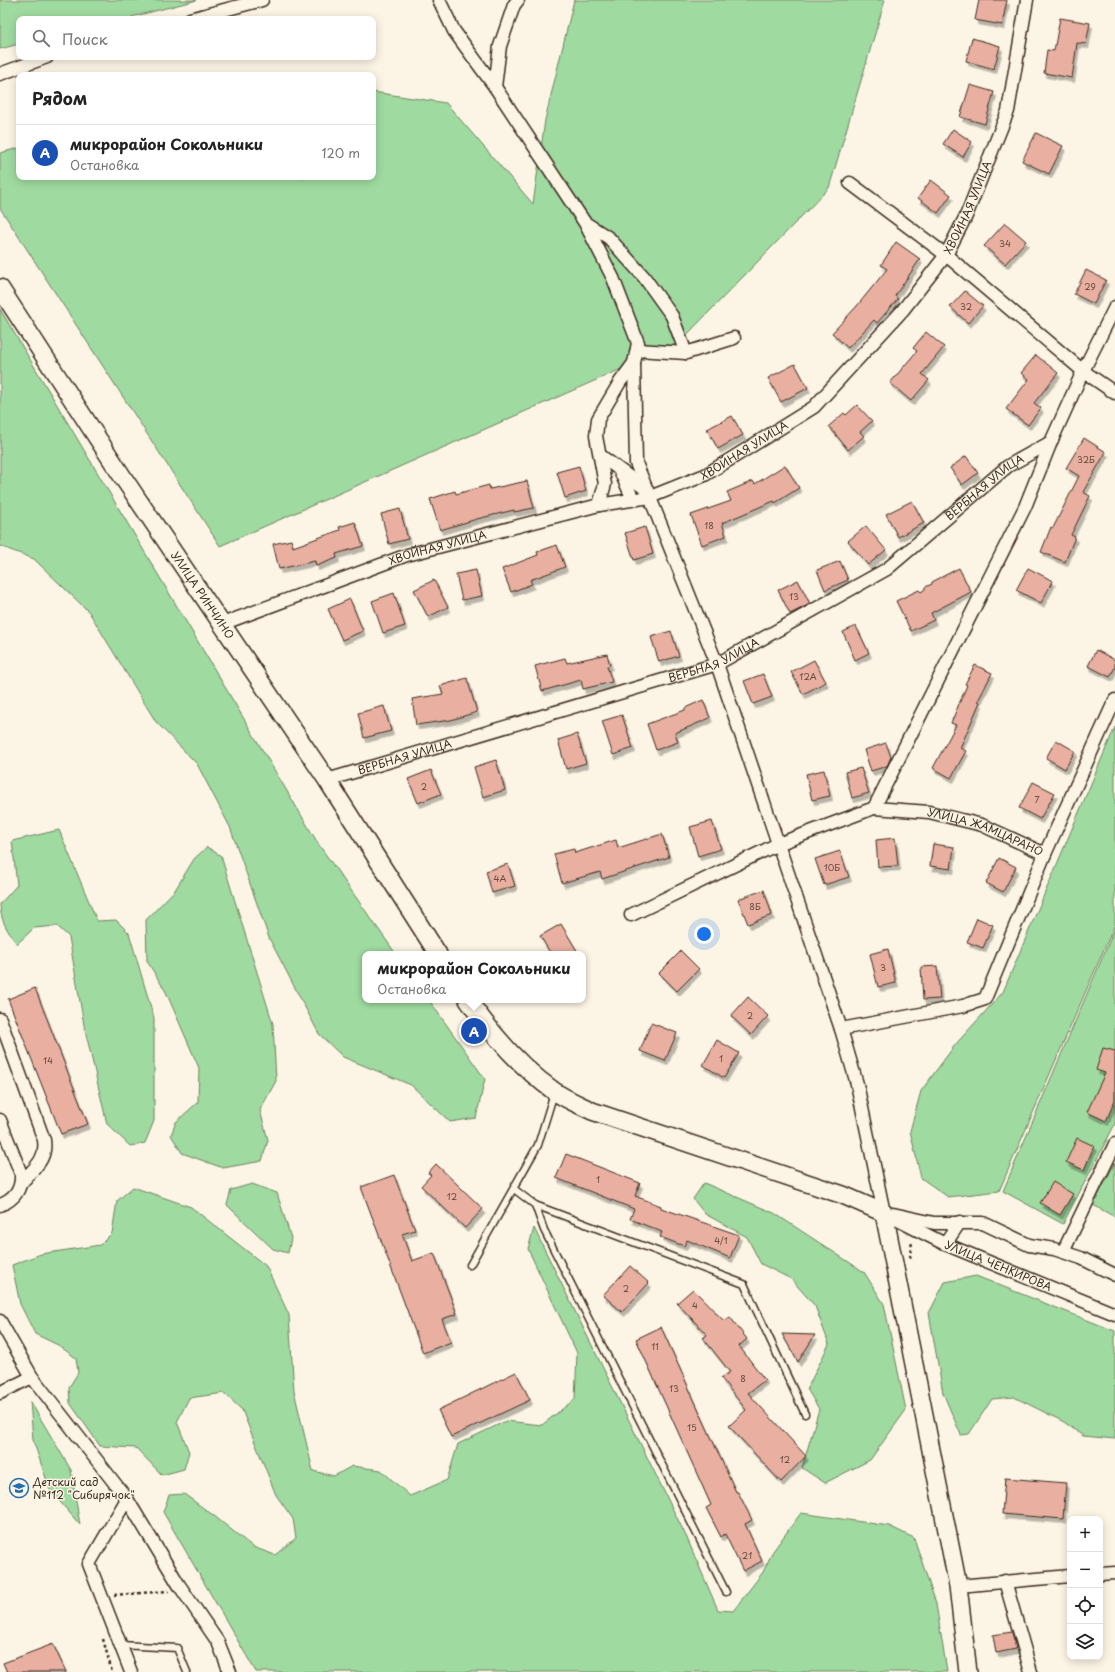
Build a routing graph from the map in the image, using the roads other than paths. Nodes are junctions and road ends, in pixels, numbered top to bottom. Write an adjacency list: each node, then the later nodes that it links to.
1 (262, 0): 5 (street)
2 (439, 0): 8 (street)
3 (518, 0): 8 (street)
4 (1027, 0): 11 (street, ХВОЙНАЯ УЛИЦА)
5 (201, 16)
6 (39, 60): 7 (street)
7 (0, 74)
8 (495, 87): 10 (street)
9 (850, 184): 11 (street)
10 (585, 223): 15 (street); 16 (street)
11 (946, 255): 18 (street); 23 (street, ХВОЙНАЯ УЛИЦА)
12 (0, 288): 26 (street, УЛИЦА РИНЧИНО)
13 (1115, 307): 18 (street, ВЕРБНАЯ УЛИЦА)
14 (734, 338): 16 (street)
15 (637, 350): 16 (street); 17 (street)
16 (686, 353)
17 (634, 363): 21 (street); 23 (street)
18 (1083, 371): 19 (street); 20 (street, ВЕРБНАЯ УЛИЦА)
19 (1115, 393)
20 (1051, 442): 27 (street, ВЕРБНАЯ УЛИЦА); 30 (street, ВЕРБНАЯ УЛИЦА)
21 (601, 456): 22 (street); 25 (street)
22 (619, 470): 23 (street); 24 (street)
23 (649, 494): 24 (street, ХВОЙНАЯ УЛИЦА); 27 (street)
24 (633, 499): 25 (street, ХВОЙНАЯ УЛИЦА)
25 (599, 505): 26 (street, ХВОЙНАЯ УЛИЦА)
26 (222, 624): 29 (street, УЛИЦА РИНЧИНО)
27 (717, 664): 29 (street, ВЕРБНАЯ УЛИЦА); 31 (street)
28 (1115, 700): 32 (street, УЛИЦА ЖАМЦАРАНО)
29 (328, 780): 34 (street, УЛИЦА РИНЧИНО)
30 (874, 808): 31 (street); 32 (street, УЛИЦА ЖАМЦАРАНО)
31 (778, 844): 33 (street); 37 (street)
32 (1045, 854): 37 (street)
33 (631, 916)
34 (436, 951)
35 (470, 1003): 38 (street)
36 (0, 1019): 41 (street)
37 (841, 1029): 45 (street)
38 (555, 1092): 42 (lane); 45 (street)
39 (0, 1120): 41 (street)
40 (1115, 1144): 48 (street)
41 (22, 1182): 43 (street)
42 (514, 1189): 44 (lane); 49 (lane)
43 (0, 1205)
44 (535, 1205): 55 (lane); 62 (lane)
45 (884, 1213): 46 (street); 47 (street, УЛИЦА ЧЕНКИРОВА); 61 (street)
46 (960, 1222): 47 (street); 48 (street)
47 (945, 1244): 51 (street, УЛИЦА ЧЕНКИРОВА)
48 (1063, 1252): 50 (street)
49 (470, 1265)
50 (1115, 1275)
51 (1115, 1314)
52 (0, 1321): 53 (street)
53 (32, 1377): 54 (street); 56 (street)
54 (0, 1393)
55 (805, 1414)
56 (127, 1499): 63 (street); 66 (street)
57 (1115, 1572): 58 (street)
58 (1103, 1574)
59 (1067, 1576): 60 (street)
60 (1005, 1581): 61 (street); 68 (street)
61 (958, 1586): 67 (street)
62 (726, 1592)
63 (120, 1645): 64 (street); 65 (lane)
64 (131, 1672)
65 (187, 1672)
66 (230, 1672)
67 (968, 1672)
68 (1031, 1672)

